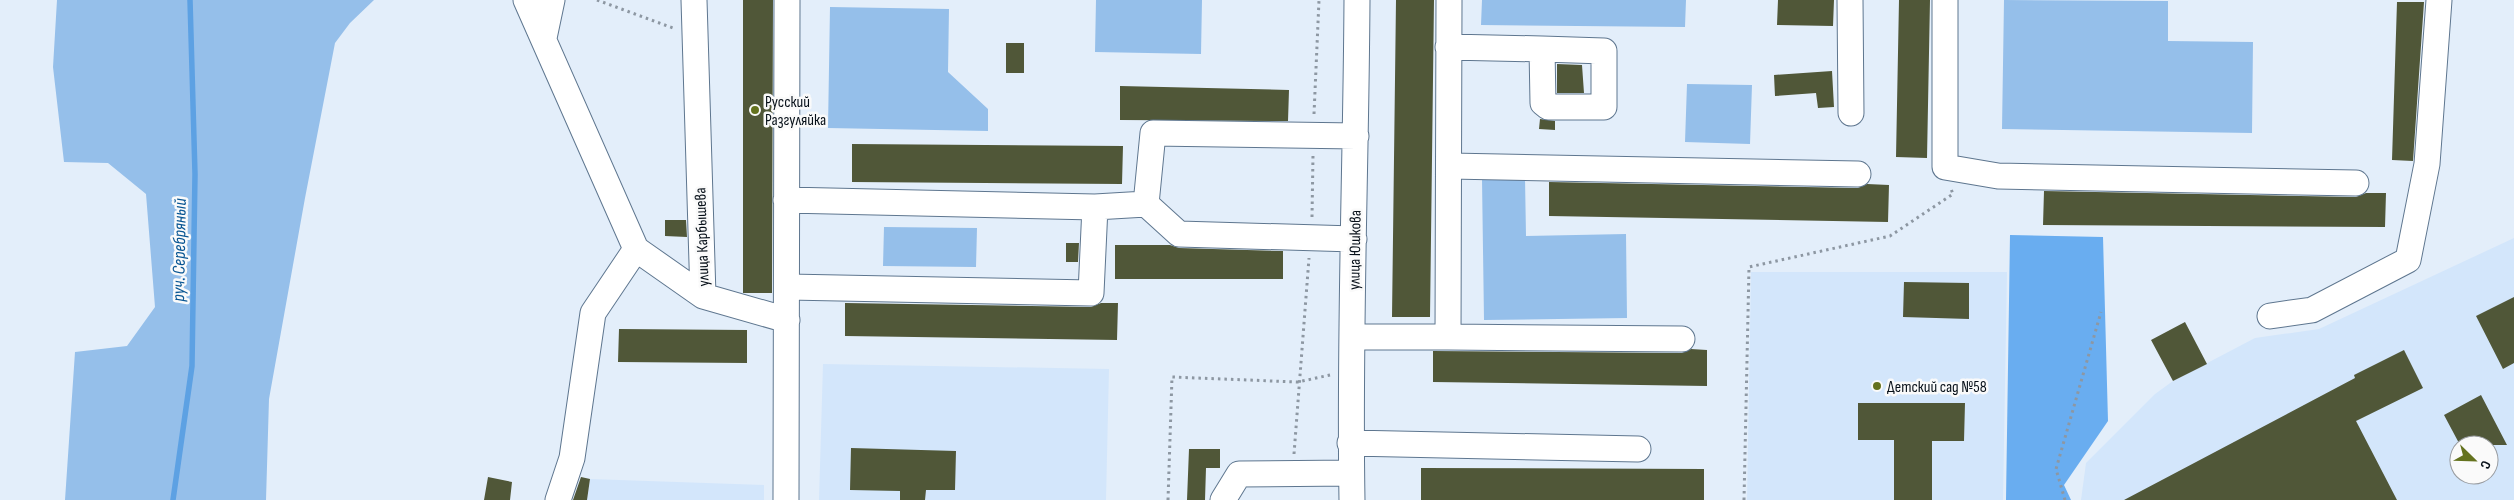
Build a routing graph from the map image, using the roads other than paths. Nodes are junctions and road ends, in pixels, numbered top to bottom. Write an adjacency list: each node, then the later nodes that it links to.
1 (526, 0): 10 (street)
2 (552, 0): 10 (street)
3 (694, 0): 24 (street, улица Карбышева)
4 (787, 0): 18 (street)
5 (1357, 0): 14 (street, улица Юшкова)
6 (1449, 0): 11 (street)
7 (1850, 0): 13 (street)
8 (1945, 0): 17 (street)
9 (2440, 0): 25 (street)
10 (544, 38): 22 (street)
11 (1448, 47): 12 (street); 15 (street)
12 (1542, 49)
13 (1851, 113)
14 (1356, 136): 19 (street); 21 (street, улица Юшкова)
15 (1450, 166): 16 (street); 28 (street)
16 (1858, 174)
17 (2356, 183)
18 (786, 200): 20 (street); 23 (street)
19 (1146, 204): 20 (street); 21 (street)
20 (1095, 207): 23 (street)
21 (1354, 239): 27 (street, улица Юшкова)
22 (636, 249): 24 (street); 33 (street)
23 (788, 287): 26 (street)
24 (703, 296): 26 (street, улица Карбышева)
25 (2270, 316)
26 (787, 320): 34 (street)
27 (1352, 337): 28 (street); 30 (street, улица Юшкова)
28 (1448, 338): 29 (street)
29 (1682, 339)
30 (1350, 443): 31 (street); 32 (street, улица Юшкова)
31 (1638, 449)
32 (1351, 473): 35 (street); 36 (street, улица Юшкова)
33 (558, 500)
34 (786, 500)
35 (1223, 500)
36 (1352, 500)

